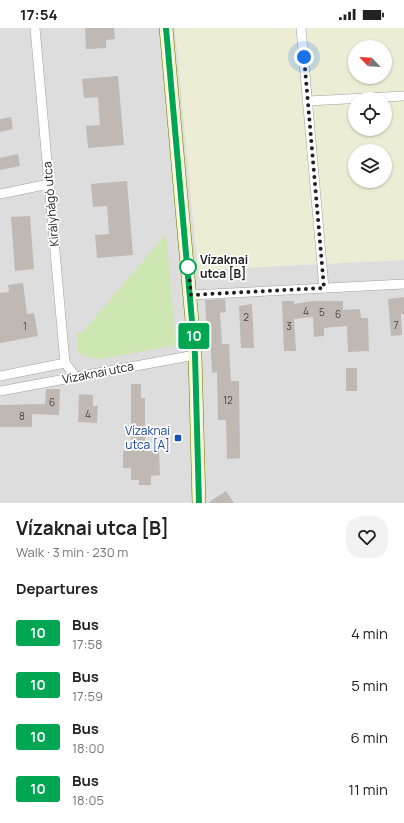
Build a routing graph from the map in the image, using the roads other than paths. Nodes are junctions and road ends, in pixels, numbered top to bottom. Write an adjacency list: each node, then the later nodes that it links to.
1 (35, 28): 6 (street, Királyhágó utca)
2 (166, 28): 10 (main road)
3 (301, 28): 5 (street)
4 (404, 96): 5 (street)
5 (308, 101): 9 (street)
6 (49, 184): 7 (street); 12 (street, Királyhágó utca)
7 (0, 194)
8 (404, 284): 9 (street)
9 (324, 288): 10 (street)
10 (191, 295): 11 (main road)
11 (195, 355): 14 (street, Vízaknai utca); 16 (main road)
12 (65, 363): 13 (street); 14 (street)
13 (0, 376)
14 (76, 377): 15 (street, Vízaknai utca)
15 (0, 391)
16 (199, 503)

